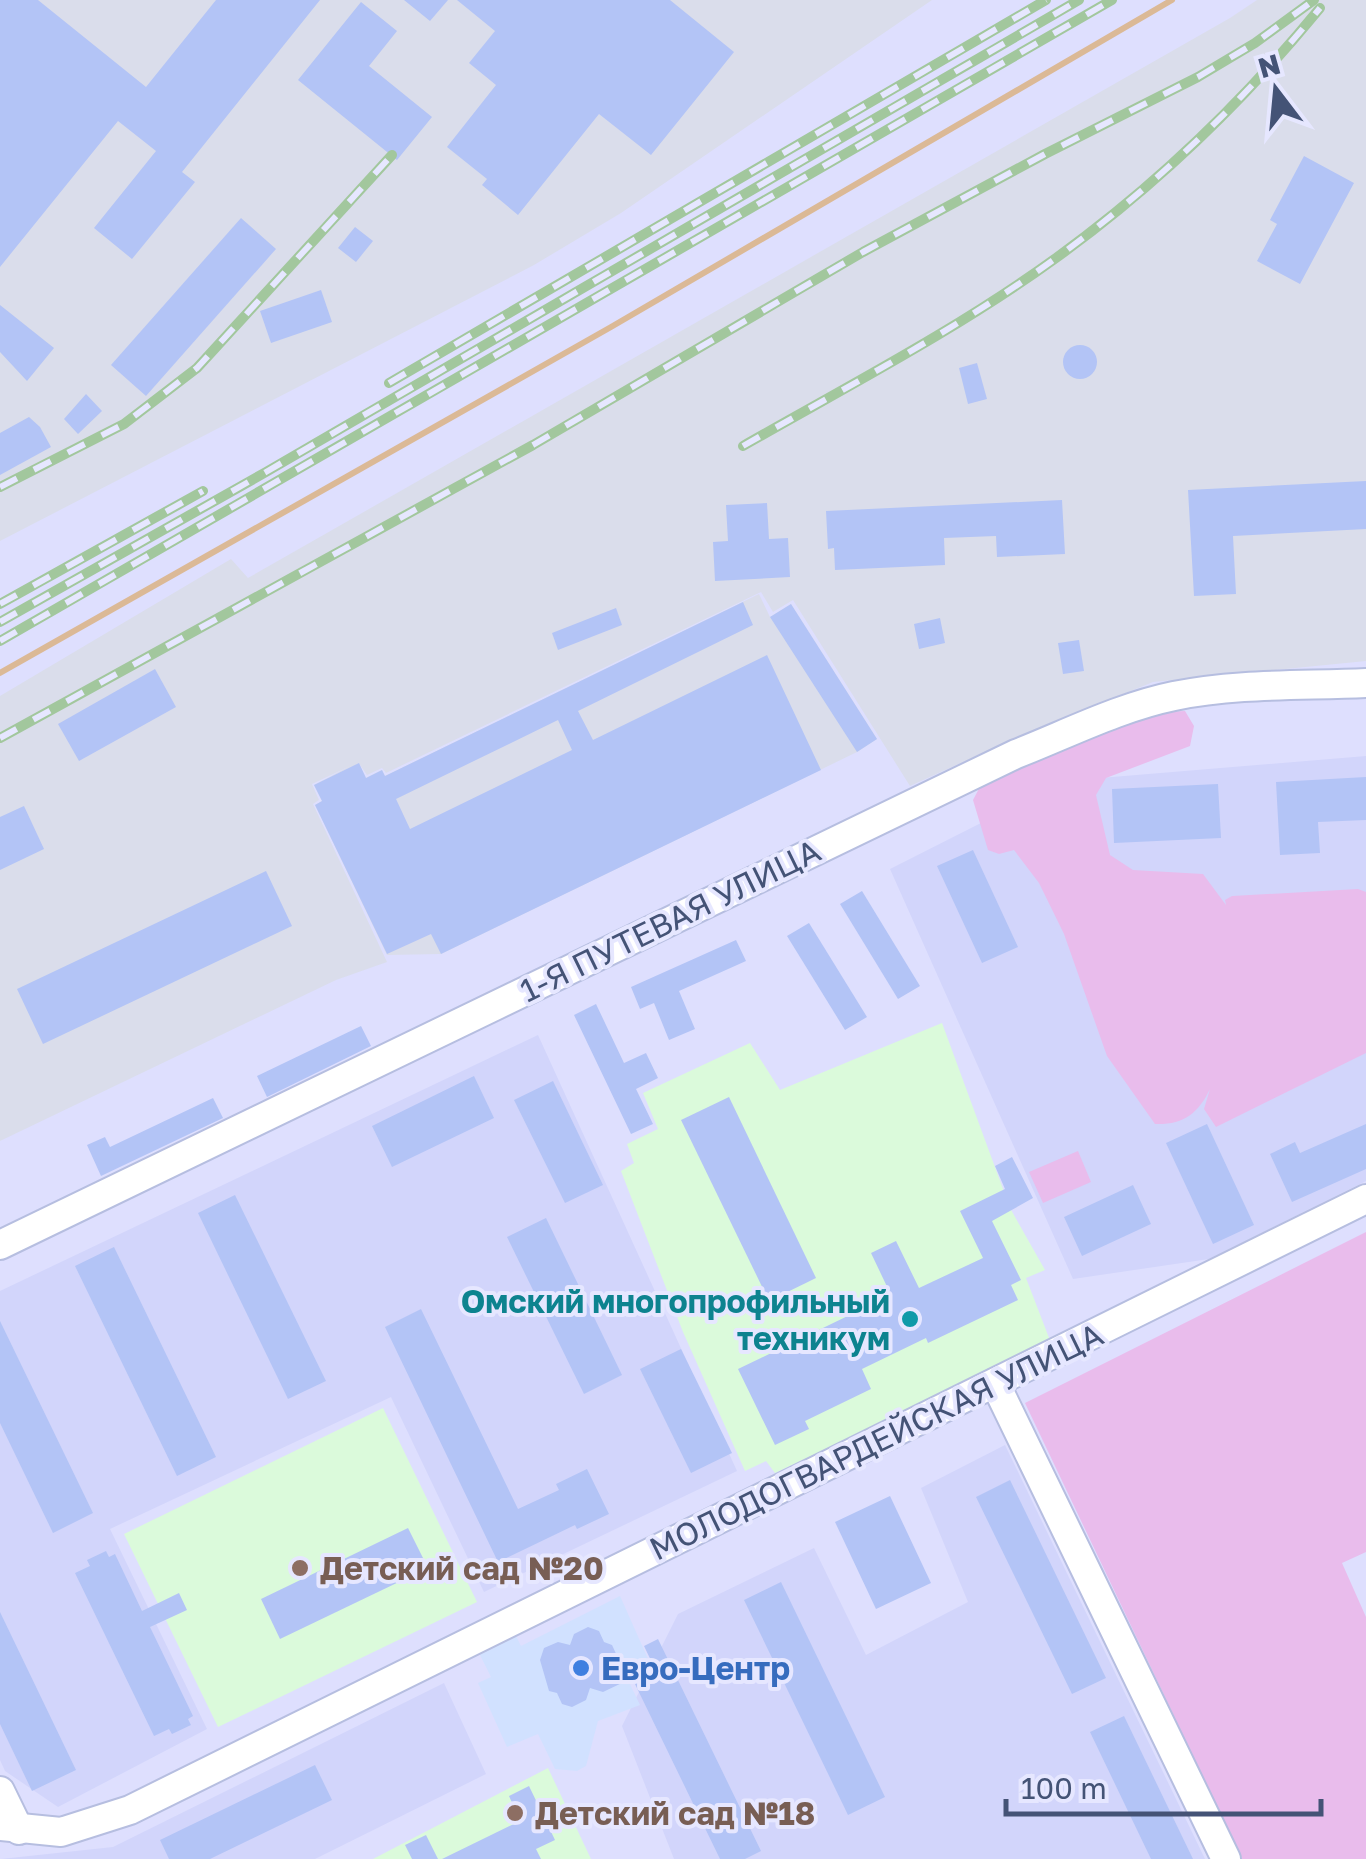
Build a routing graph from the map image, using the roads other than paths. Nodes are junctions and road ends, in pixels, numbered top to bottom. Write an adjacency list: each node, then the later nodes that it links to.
1 (1366, 683): 3 (street, 1-Я ПУТЕВАЯ УЛИЦА)
2 (1366, 1199): 4 (street, МОЛОДОГВАРДЕЙСКАЯ УЛИЦА)
3 (0, 1245)
4 (995, 1383): 6 (street, МОЛОДОГВАРДЕЙСКАЯ УЛИЦА); 7 (street)
5 (0, 1790): 6 (street)
6 (10, 1828)
7 (1226, 1859)

